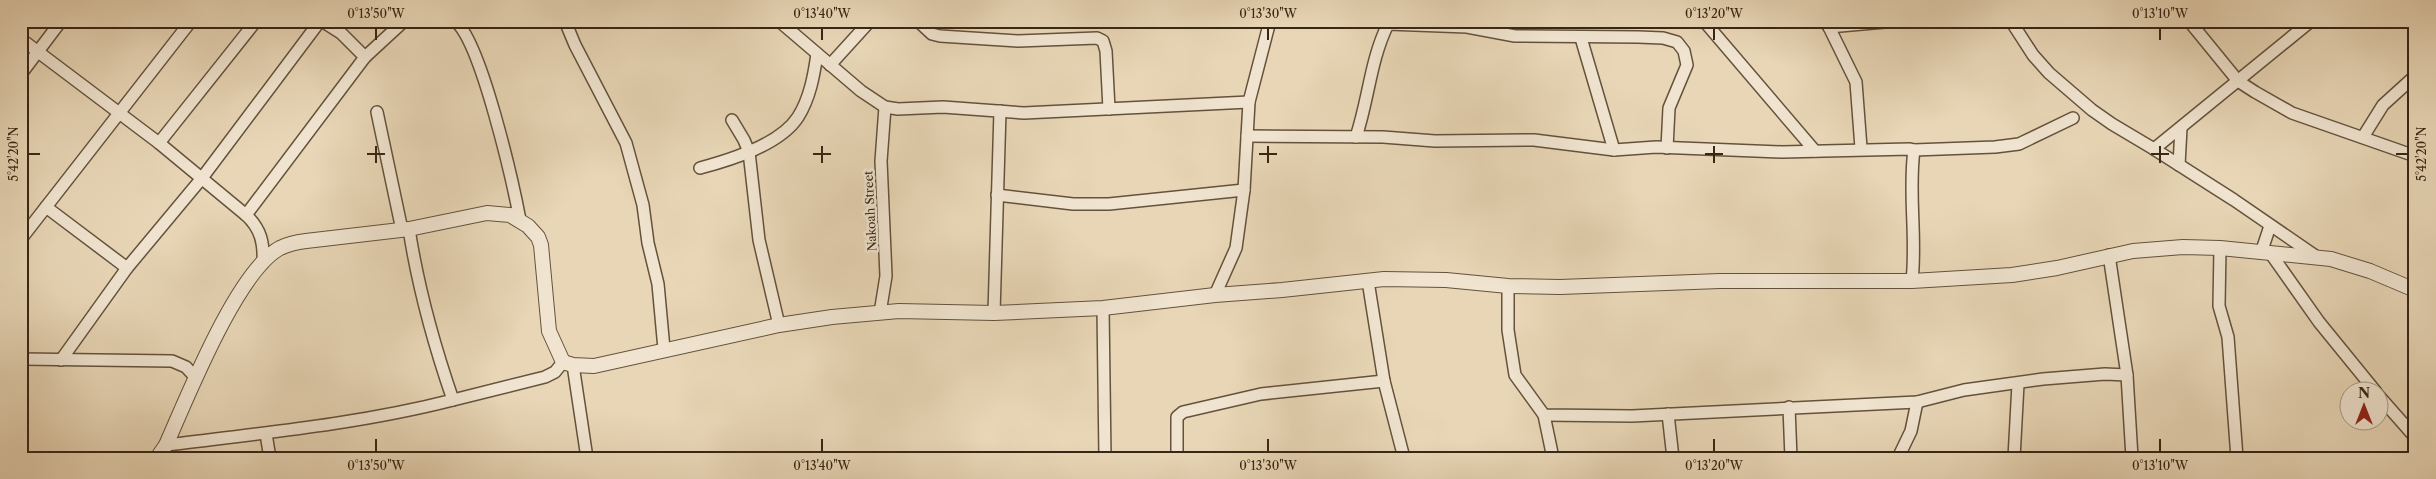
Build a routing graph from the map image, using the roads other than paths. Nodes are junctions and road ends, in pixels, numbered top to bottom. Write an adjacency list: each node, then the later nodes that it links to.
1 (62, 21): 21 (street)
2 (191, 21): 32 (street)
3 (256, 21): 40 (street)
4 (321, 21): 23 (street); 51 (street)
5 (404, 21): 23 (street)
6 (455, 21): 56 (street)
7 (565, 21): 75 (street)
8 (779, 21): 22 (street)
9 (870, 21): 24 (street)
10 (918, 21): 30 (street)
11 (1270, 21): 28 (street)
12 (1704, 21): 46 (street)
13 (1896, 21): 18 (street)
14 (2011, 21): 43 (street)
15 (2189, 21): 27 (street)
16 (2311, 21): 27 (street)
17 (1388, 22): 19 (street); 38 (street)
18 (1827, 24): 42 (street)
19 (1580, 38): 41 (street); 44 (street)
20 (21, 39): 21 (street)
21 (39, 52): 25 (street); 32 (street)
22 (817, 54): 24 (street); 47 (street)
23 (366, 56): 55 (street)
24 (830, 65): 29 (street)
25 (21, 74)
26 (2415, 76): 39 (street)
27 (2238, 81): 36 (street); 39 (street)
28 (1249, 102): 30 (street); 37 (street)
29 (885, 107): 31 (street); 72 (street, Nakoah Street)
30 (1109, 110): 31 (street)
31 (1000, 111): 53 (street)
32 (120, 112): 40 (street); 54 (street)
33 (377, 112): 58 (street)
34 (2073, 118): 45 (street)
35 (732, 120): 47 (street)
36 (2181, 128): 43 (street); 49 (street)
37 (1246, 136): 38 (street); 52 (street)
38 (1356, 137): 44 (street)
39 (2363, 137): 48 (street)
40 (159, 143): 51 (street)
41 (1667, 148): 44 (street); 46 (street)
42 (1861, 148): 45 (street); 46 (street)
43 (2154, 149): 49 (street)
44 (1614, 150)
45 (1914, 150): 67 (street)
46 (1815, 151)
47 (749, 152): 50 (street); 74 (street)
48 (2415, 156)
49 (2179, 165): 57 (street)
50 (700, 168)
51 (202, 178): 55 (street); 65 (street)
52 (1244, 190): 53 (street); 70 (street)
53 (997, 195): 73 (street)
54 (46, 207): 59 (street); 65 (street)
55 (246, 215): 64 (street)
56 (520, 220): 58 (street); 78 (street)
57 (2270, 226): 61 (street); 63 (street)
58 (406, 230): 64 (street); 84 (street)
59 (21, 238)
60 (2220, 248): 61 (street); 62 (street); 107 (street)
61 (2266, 253): 63 (street); 82 (street)
62 (2109, 255): 67 (street); 79 (street)
63 (2317, 257): 69 (street)
64 (263, 263): 80 (street)
65 (127, 268): 77 (street)
66 (1368, 281): 68 (street); 70 (street); 81 (street)
67 (1912, 281): 68 (street)
68 (1508, 286): 89 (street)
69 (2415, 290)
70 (1215, 295): 71 (street)
71 (1103, 308): 73 (street); 98 (street)
72 (880, 313): 73 (street); 74 (street)
73 (994, 313)
74 (779, 325): 75 (street)
75 (664, 349): 78 (street)
76 (21, 359): 77 (street)
77 (61, 360): 80 (street)
78 (568, 364): 84 (street); 95 (street)
79 (2127, 375): 83 (street); 106 (street)
80 (196, 378): 92 (street)
81 (1384, 381): 99 (street); 100 (street)
82 (2368, 382)
83 (2018, 384): 85 (street); 105 (street)
84 (454, 400): 90 (street)
85 (1917, 402): 87 (street); 104 (street)
86 (2388, 406): 91 (street)
87 (1789, 407): 88 (street); 103 (street)
88 (1668, 414): 89 (street); 102 (street)
89 (1544, 415): 101 (street)
90 (266, 434): 92 (street); 94 (street)
91 (2415, 437)
92 (166, 445): 93 (street)
93 (157, 458)
94 (270, 458)
95 (587, 458)
96 (696, 458): 97 (street)
97 (722, 458)
98 (1105, 458)
99 (1177, 458)
100 (1404, 458)
101 (1553, 458)
102 (1673, 458)
103 (1791, 458)
104 (1898, 458)
105 (2014, 458)
106 (2132, 458)
107 (2236, 458)

